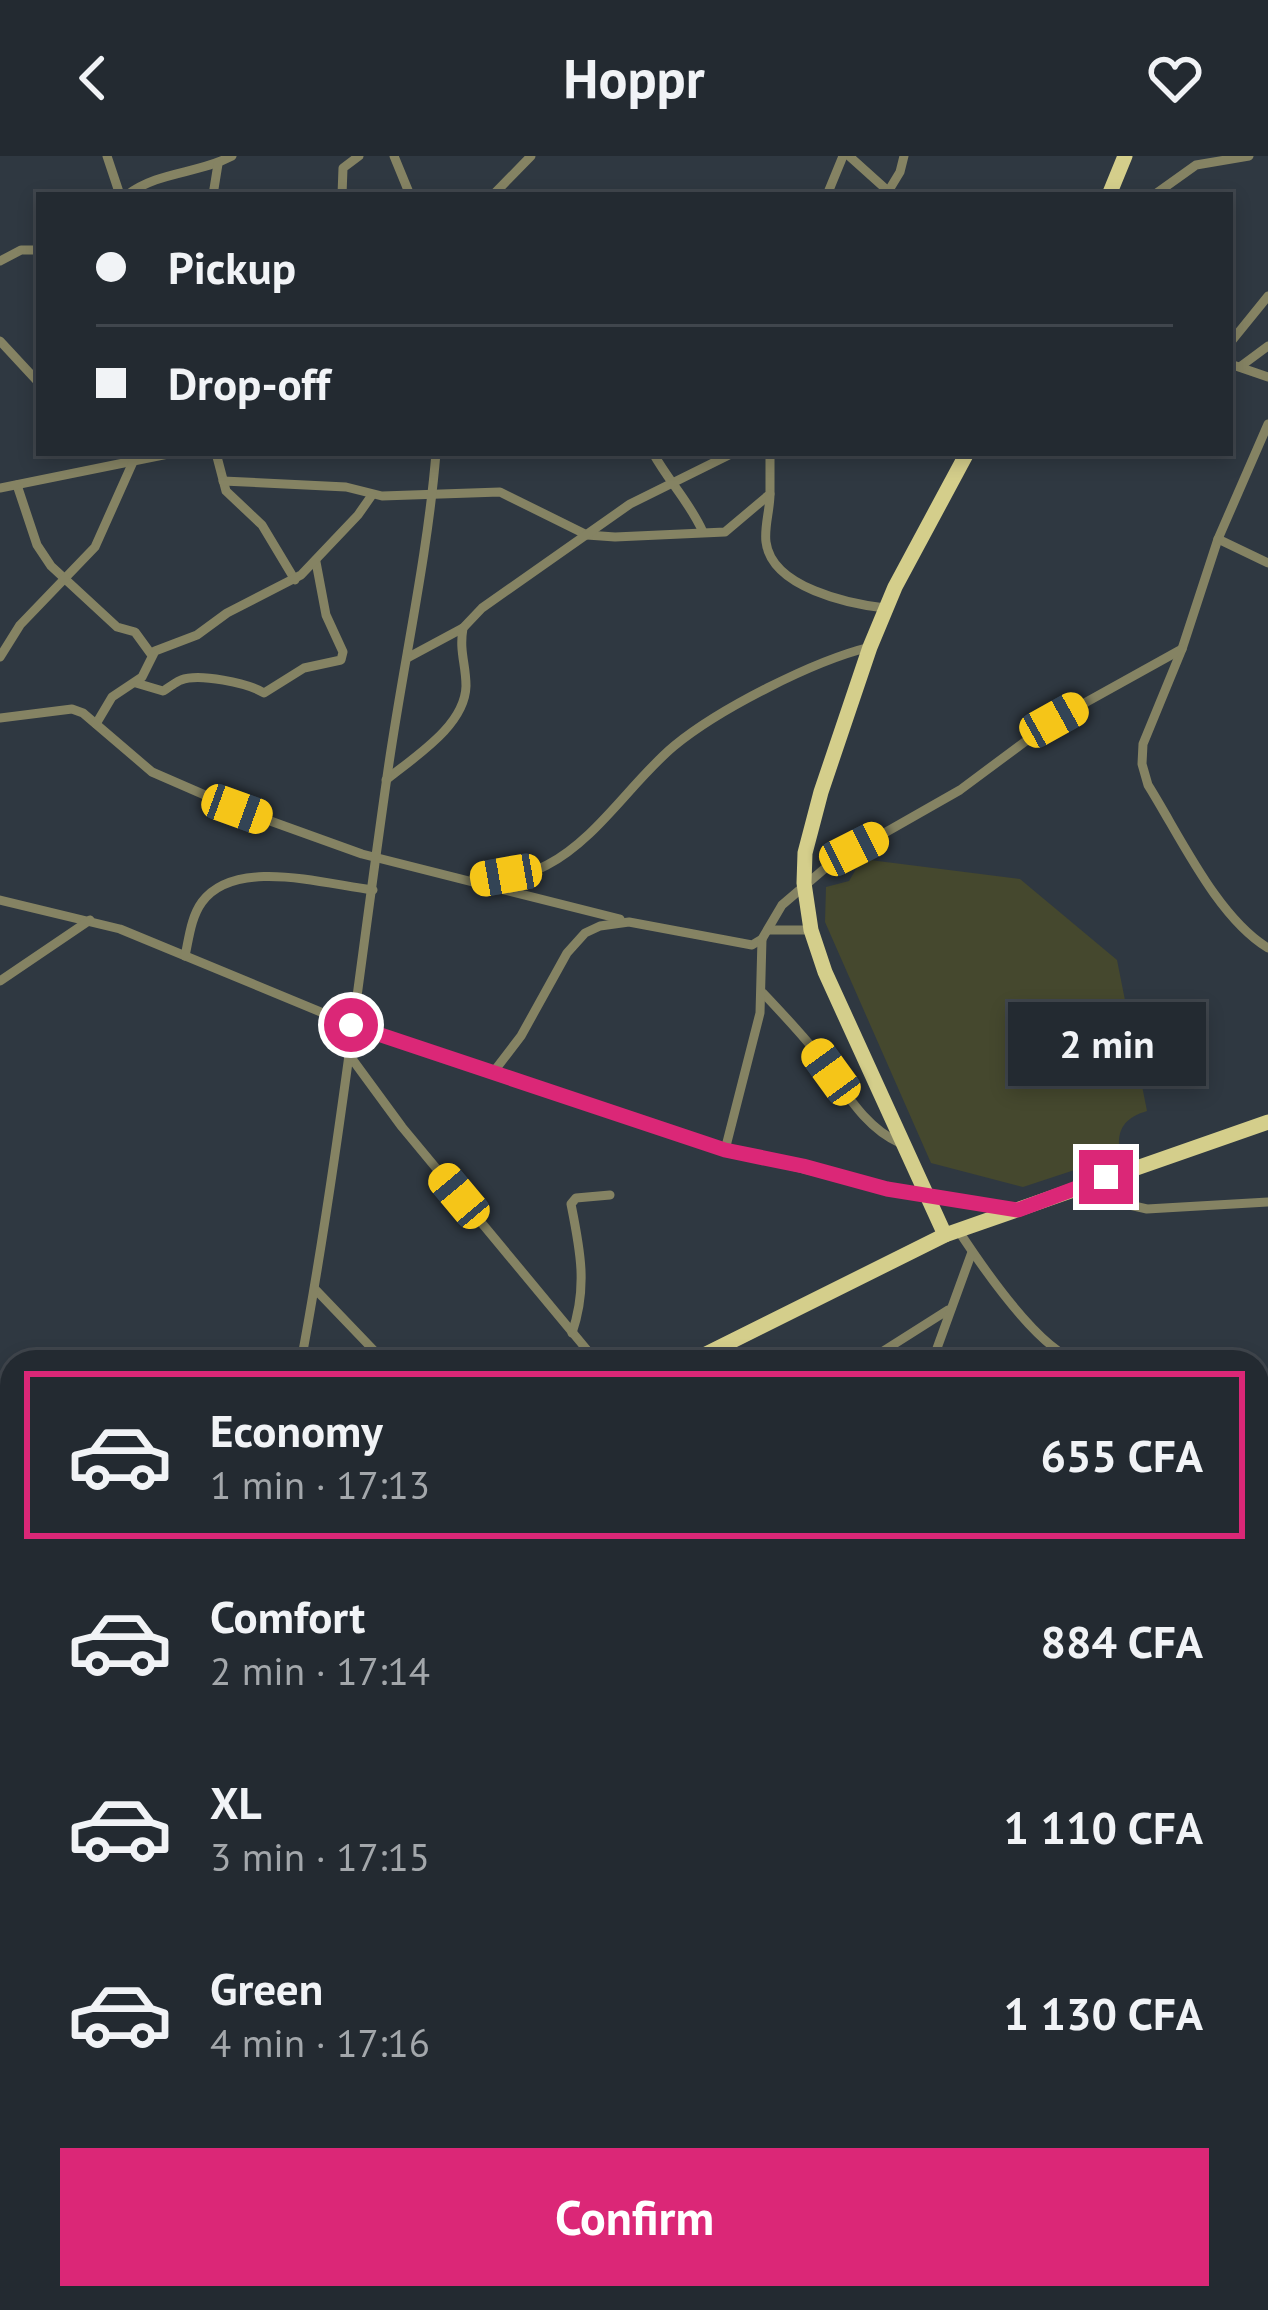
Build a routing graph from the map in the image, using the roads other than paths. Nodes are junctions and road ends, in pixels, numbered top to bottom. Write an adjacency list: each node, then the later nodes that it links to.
1 (107, 156): 11 (street)
2 (232, 156): 10 (street)
3 (359, 156): 14 (street)
4 (394, 156): 15 (street)
5 (531, 156): 16 (street)
6 (846, 156): 17 (street); 18 (street)
7 (904, 156): 19 (street)
8 (1125, 156): 20 (main road)
9 (1249, 156): 21 (street)
10 (218, 164): 12 (street); 13 (street)
11 (123, 192)
12 (130, 192)
13 (213, 192)
14 (342, 192)
15 (409, 192)
16 (497, 192)
17 (828, 192)
18 (886, 192)
19 (888, 192)
20 (1110, 192)
21 (1158, 192)
22 (36, 250): 23 (street)
23 (0, 261)
24 (1268, 296): 25 (street)
25 (1233, 339)
26 (0, 340): 30 (street)
27 (1268, 346): 28 (street)
28 (1236, 365): 29 (street)
29 (1268, 377)
30 (36, 380)
31 (1268, 424): 48 (street)
32 (135, 456): 40 (street); 52 (street)
33 (217, 456): 39 (street)
34 (436, 456): 43 (street)
35 (655, 456): 41 (street)
36 (727, 456): 41 (street)
37 (770, 456): 44 (street)
38 (965, 456): 53 (main road)
39 (223, 481): 45 (street); 51 (street)
40 (17, 484): 42 (street); 52 (street)
41 (670, 484): 46 (street); 47 (street)
42 (0, 488)
43 (433, 492): 45 (street); 47 (street); 59 (street)
44 (770, 494): 46 (street); 53 (street)
45 (372, 495): 49 (street)
46 (703, 532): 47 (street)
47 (587, 535): 54 (street)
48 (1218, 539): 50 (street); 56 (street)
49 (316, 562): 51 (street); 60 (street)
50 (1268, 563)
51 (295, 580): 57 (street)
52 (65, 582): 57 (street); 58 (street)
53 (886, 608): 55 (main road)
54 (463, 628): 59 (street); 63 (street)
55 (870, 647): 65 (street); 66 (main road)
56 (1182, 649): 66 (street); 73 (street)
57 (152, 654): 60 (street)
58 (0, 657)
59 (408, 658): 63 (street)
60 (136, 683): 62 (street)
61 (0, 718): 62 (street)
62 (96, 724): 64 (street)
63 (386, 780): 64 (street)
64 (376, 858): 65 (street); 67 (street)
65 (470, 881): 70 (street)
66 (804, 883): 71 (main road); 72 (street)
67 (373, 890): 74 (street); 77 (street)
68 (0, 900): 69 (street)
69 (90, 920): 74 (street); 75 (street)
70 (629, 922): 72 (street); 79 (street)
71 (811, 930): 72 (street); 81 (main road)
72 (765, 934): 76 (street)
73 (1268, 949)
74 (185, 956): 77 (street)
75 (0, 981)
76 (763, 993): 81 (street); 82 (street)
77 (351, 1025): 78 (street); 79 (street)
78 (346, 1052): 90 (street); 92 (street)
79 (494, 1070): 82 (street)
80 (1268, 1122): 83 (main road)
81 (902, 1144): 84 (main road)
82 (725, 1150): 84 (street)
83 (1066, 1190): 86 (street); 87 (main road)
84 (925, 1193): 87 (street); 88 (main road)
85 (610, 1195): 92 (street)
86 (1268, 1202)
87 (1018, 1210): 88 (main road)
88 (952, 1233): 89 (street); 96 (main road)
89 (972, 1252): 91 (street); 99 (street)
90 (315, 1289): 93 (street); 94 (street)
91 (951, 1308): 97 (street); 98 (street)
92 (572, 1333): 95 (street)
93 (303, 1350)
94 (373, 1350)
95 (587, 1350)
96 (714, 1350)
97 (885, 1350)
98 (936, 1350)
99 (1058, 1350)

